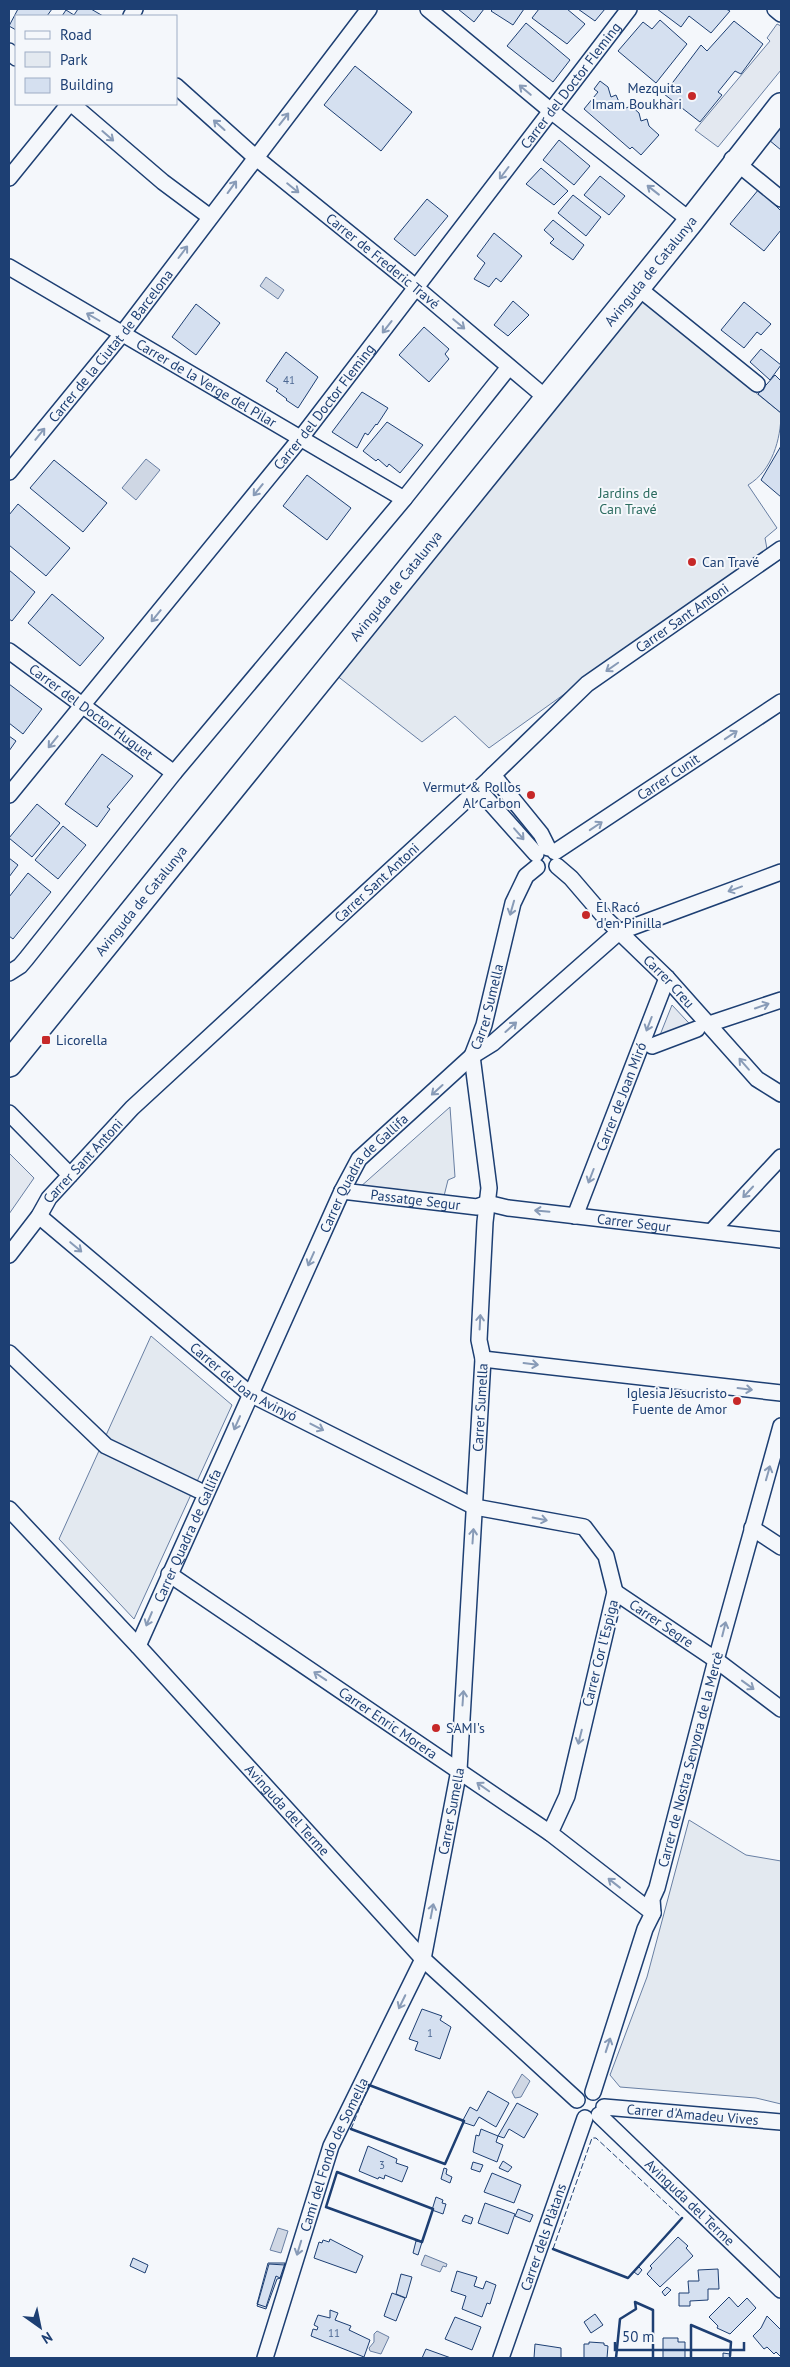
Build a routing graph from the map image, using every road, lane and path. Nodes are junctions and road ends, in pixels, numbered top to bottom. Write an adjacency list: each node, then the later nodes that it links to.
1 (369, 9): 12 (street, one-way to 1)
2 (428, 9): 11 (street, one-way to 2)
3 (629, 9): 11 (street, Carrer del Doctor Fleming)
4 (775, 9): 5 (street)
5 (781, 14)
6 (178, 88): 12 (street, Carrer de Frederic Travé, one-way to 6)
7 (781, 91): 13 (main road, Avinguda de Catalunya)
8 (69, 105): 14 (street)
9 (71, 105): 16 (street, one-way to 16)
10 (781, 106): 13 (main road, Avinguda de Catalunya)
11 (551, 111): 17 (street, one-way to 11); 20 (street, Carrer del Doctor Fleming, one-way to 20)
12 (255, 157): 16 (street, Carrer de la Ciutat de Barcelona, one-way to 12); 20 (street, Carrer de Frederic Travé, one-way to 20)
13 (733, 160): 15 (street); 17 (main road, Avinguda de Catalunya)
14 (9, 178)
15 (781, 199)
16 (210, 217): 21 (street, Carrer de la Ciutat de Barcelona, one-way to 16)
17 (687, 217): 19 (main road, Avinguda de Catalunya); 24 (main road, Avinguda de Catalunya)
18 (9, 267): 21 (street, Carrer de la Verge del Pilar, one-way to 18)
19 (637, 287): 23 (street); 46 (main road, Avinguda de Catalunya)
20 (416, 288): 22 (street, Carrer de Frederic Travé, one-way to 22); 25 (street, Carrer del Doctor Fleming, one-way to 25)
21 (122, 334): 25 (street, Carrer de la Verge del Pilar); 26 (street, Carrer de la Ciutat de Barcelona, one-way to 21)
22 (510, 367): 24 (street, Carrer de Frederic Travé); 27 (street)
23 (757, 384)
24 (538, 391): 43 (main road, Avinguda de Catalunya)
25 (300, 439): 27 (street, Carrer de la Verge del Pilar); 31 (street, Carrer del Doctor Fleming, one-way to 31)
26 (9, 472)
27 (404, 499): 32 (street)
28 (781, 549): 33 (street, Carrer Sant Antoni, one-way to 33)
29 (9, 652): 31 (street, Carrer del Doctor Huguet)
30 (781, 702): 36 (street, Carrer Cunit, one-way to 30)
31 (83, 706): 32 (street, Carrer del Doctor Huguet); 35 (street, Carrer del Doctor Fleming, one-way to 35)
32 (174, 773): 39 (street)
33 (493, 775): 34 (street, Carrer Sant Antoni); 36 (street, Carrer Creu)
34 (478, 789): 36 (street, Carrer Creu, one-way to 36); 50 (street, Carrer Sant Antoni)
35 (9, 796)
36 (547, 858): 38 (street, Carrer Creu); 45 (street, Carrer Sumella, one-way to 45)
37 (781, 872): 38 (street, Carrer Quadra de Gallifa, one-way to 38)
38 (619, 932): 40 (street, Carrer Creu); 45 (street, Carrer Quadra de Gallifa, one-way to 38)
39 (9, 973)
40 (666, 978): 42 (street, Carrer Creu); 54 (street, Carrer de Joan Miró, one-way to 54)
41 (781, 1000): 42 (street, one-way to 41)
42 (703, 1027): 44 (street); 47 (street, Carrer Creu, one-way to 42)
43 (9, 1046)
44 (652, 1046)
45 (472, 1056): 51 (street, Carrer Quadra de Gallifa, one-way to 51); 52 (street, Carrer Sumella)
46 (9, 1064)
47 (781, 1094)
48 (9, 1113): 50 (street)
49 (781, 1156): 55 (street, one-way to 55)
50 (70, 1175): 53 (street, Carrer Sant Antoni)
51 (342, 1191): 52 (street, Passatge Segur); 61 (street, Carrer Quadra de Gallifa, one-way to 61)
52 (488, 1203): 54 (street, Carrer Segur, one-way to 52); 59 (street, Carrer Sumella, one-way to 52)
53 (39, 1216): 57 (street, Carrer Sant Antoni); 61 (street, Carrer de Joan Avinyó, one-way to 61)
54 (575, 1216): 55 (street, Carrer Segur)
55 (712, 1231): 56 (street, Carrer Segur)
56 (781, 1240)
57 (9, 1255)
58 (9, 1353): 63 (street)
59 (483, 1359): 60 (street, one-way to 60); 64 (street, Carrer Sumella)
60 (781, 1393)
61 (250, 1394): 64 (street, Carrer de Joan Avinyó, one-way to 64); 68 (street, Carrer Quadra de Gallifa, one-way to 68)
62 (781, 1426): 66 (street, Carrer de Nostra Senyora de la Mercè, one-way to 62)
63 (198, 1490)
64 (475, 1507): 69 (street, Carrer Cor l'Espiga, one-way to 69); 73 (street, Carrer Sumella, one-way to 64)
65 (9, 1509): 70 (street, Avinguda del Terme)
66 (752, 1528): 67 (street); 71 (street, Carrer de Nostra Senyora de la Mercè, one-way to 66)
67 (781, 1547)
68 (169, 1574): 70 (street, Carrer Quadra de Gallifa, one-way to 70); 73 (street, Carrer Enric Morera, one-way to 68)
69 (615, 1592): 71 (street, Carrer Segre); 74 (street, Carrer Cor l'Espiga, one-way to 74)
70 (138, 1646): 76 (street, Avinguda del Terme)
71 (716, 1660): 72 (street, Carrer Segre, one-way to 72); 75 (street, Carrer de Nostra Senyora de la Mercè)
72 (781, 1709)
73 (459, 1770): 74 (street, Carrer Enric Morera, one-way to 73); 76 (street, Carrer Sumella, one-way to 73)
74 (550, 1833): 75 (street, Carrer Enric Morera, one-way to 74)
75 (653, 1913): 77 (street, Carrer de Nostra Senyora de la Mercè, one-way to 75)
76 (423, 1959): 78 (street, Avinguda del Terme); 82 (street, Camí del Fondo de Somella, one-way to 82)
77 (593, 2092): 78 (street); 79 (street)
78 (577, 2100): 79 (street)
79 (596, 2113): 80 (street, Carrer d'Amadeu Vives); 81 (street, Avinguda del Terme); 83 (street, Carrer dels Plàtans)
80 (781, 2122)
81 (781, 2290)
82 (265, 2358)
83 (501, 2358)

